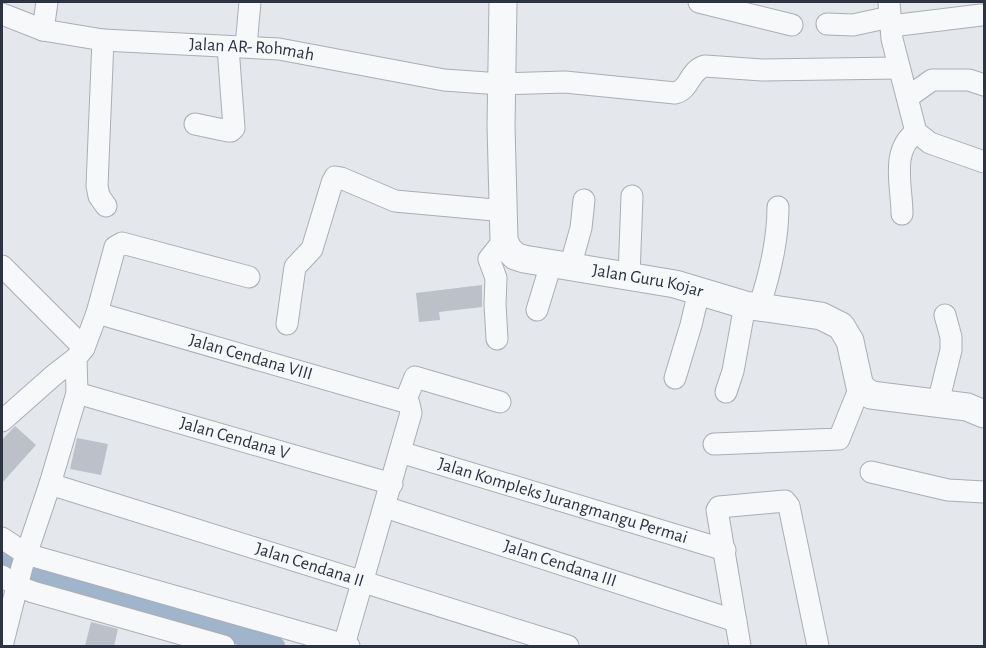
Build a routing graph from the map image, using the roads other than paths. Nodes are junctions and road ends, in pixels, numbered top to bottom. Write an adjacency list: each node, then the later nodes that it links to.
1 (47, 2): 10 (street)
2 (250, 2): 12 (street)
3 (503, 2): 14 (street)
4 (699, 2): 9 (street)
5 (2, 14): 10 (street, Jalan AR- Rohmah)
6 (890, 15): 7 (street); 8 (street); 13 (street)
7 (981, 15)
8 (827, 24)
9 (792, 25)
10 (44, 30): 11 (street, Jalan AR- Rohmah)
11 (103, 40): 12 (street, Jalan AR- Rohmah); 22 (street)
12 (237, 46): 14 (street, Jalan AR- Rohmah); 17 (street)
13 (898, 68): 14 (street, Jalan AR- Rohmah); 16 (street)
14 (501, 84): 24 (street)
15 (984, 85): 16 (street)
16 (908, 97): 18 (street)
17 (195, 124)
18 (916, 132): 19 (street); 25 (street)
19 (984, 162)
20 (632, 196): 29 (street)
21 (584, 200): 28 (street)
22 (106, 207)
23 (778, 207): 32 (street)
24 (505, 211): 26 (street); 36 (street)
25 (902, 214)
26 (504, 240): 28 (street, Jalan Guru Kojar); 37 (street)
27 (2, 266): 38 (street)
28 (560, 266): 29 (street, Jalan Guru Kojar); 33 (street)
29 (629, 276): 31 (street, Jalan Guru Kojar)
30 (249, 277): 34 (street)
31 (699, 291): 32 (street, Jalan Guru Kojar); 39 (street)
32 (752, 306): 40 (street, Jalan Guru Kojar); 41 (street)
33 (537, 310)
34 (97, 313): 38 (street); 43 (street, Jalan Cendana VIII)
35 (945, 315): 45 (street)
36 (287, 324)
37 (497, 339)
38 (80, 353): 42 (street); 46 (street)
39 (675, 378)
40 (860, 387): 45 (street); 48 (street)
41 (726, 392)
42 (77, 393): 51 (street); 52 (street, Jalan Cendana V)
43 (405, 402): 44 (street); 49 (street)
44 (500, 402)
45 (938, 403): 47 (street)
46 (5, 412)
47 (984, 414)
48 (714, 444)
49 (400, 452): 52 (street); 56 (street, Jalan Kompleks Jurangmangu Permai)
50 (870, 472): 53 (street)
51 (50, 484): 57 (street); 58 (street, Jalan Cendana II)
52 (392, 484): 54 (street)
53 (984, 492)
54 (385, 507): 58 (street); 59 (street, Jalan Cendana III)
55 (2, 538): 57 (street)
56 (725, 550): 59 (street); 65 (street)
57 (17, 572): 60 (street); 61 (street); 62 (street)
58 (363, 583): 62 (street); 63 (street, Jalan Cendana II)
59 (736, 621): 64 (street)
60 (2, 646)
61 (224, 646)
62 (347, 646)
63 (568, 646)
64 (740, 646)
65 (818, 646)

